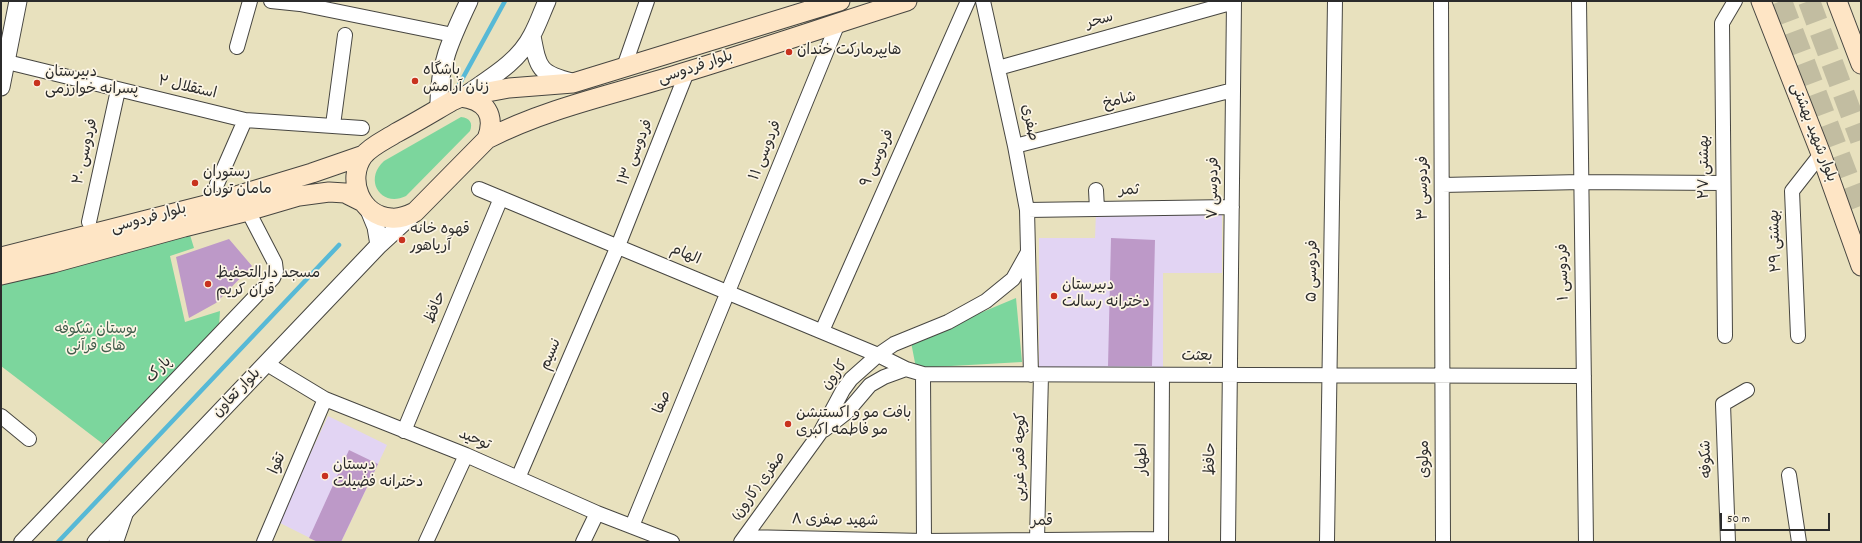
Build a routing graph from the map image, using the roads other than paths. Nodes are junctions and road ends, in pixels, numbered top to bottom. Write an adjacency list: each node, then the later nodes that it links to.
1 (18, 1): 25 (street)
2 (250, 1): 24 (street)
3 (271, 1): 18 (street)
4 (469, 1): 22 (street)
5 (547, 1): 23 (street)
6 (647, 1): 27 (street)
7 (837, 1): 27 (main road, بلوار فردوسی)
8 (907, 1): 19 (main road, بلوار فردوسی)
9 (968, 1): 66 (street, فردوسی ۹)
10 (983, 1): 28 (street, صفری)
11 (1234, 1): 28 (street, سحر); 33 (street, فردوسی ۷)
12 (1335, 1): 76 (street, فردوسی ۵)
13 (1441, 1): 46 (street, فردوسی ۳)
14 (1579, 1): 43 (street, فردوسی ۱)
15 (1735, 1): 44 (street, بهشتی ۲۷)
16 (1761, 1): 41 (main road, بلوار شهید بهشتی)
17 (1837, 1): 20 (main road)
18 (300, 3): 22 (street)
19 (838, 23): 29 (main road, بلوار فردوسی); 64 (street, فردوسی ۱۱)
20 (1854, 28): 26 (main road)
21 (345, 35): 37 (street)
22 (453, 35): 35 (street)
23 (532, 36): 30 (street); 34 (street)
24 (237, 47)
25 (7, 62): 31 (street); 32 (street, استقلال ۲)
26 (1861, 64)
27 (624, 67): 30 (main road, بلوار فردوسی)
28 (998, 68): 40 (street, صفری)
29 (687, 72): 39 (main road, بلوار فردوسی); 58 (street, فردوسی ۱۳)
30 (573, 83): 34 (main road, بلوار فردوسی)
31 (1, 87)
32 (118, 90): 36 (street, استقلال ۲); 56 (street, فردوسی ۲۰)
33 (1233, 90): 40 (street, شامخ); 51 (street, فردوسی ۷)
34 (461, 98): 35 (main road, بلوار فردوسی); 39 (main road)
35 (439, 108): 42 (main road, بلوار فردوسی)
36 (245, 120): 37 (street, استقلال ۲); 45 (street)
37 (333, 125): 38 (street, استقلال ۲)
38 (362, 128)
39 (487, 139): 55 (main road)
40 (1015, 146): 53 (street, صفری)
41 (1821, 154): 61 (main road, بلوار شهید بهشتی); 68 (street, بهشتی ۲۹)
42 (364, 155): 50 (main road); 60 (main road, بلوار فردوسی)
43 (1581, 182): 44 (street); 46 (street); 78 (street, فردوسی ۱)
44 (1723, 183): 67 (street, بهشتی ۲۷)
45 (217, 184)
46 (1442, 185): 77 (street, فردوسی ۳)
47 (479, 189): 49 (street, الهام)
48 (1096, 190): 52 (street)
49 (502, 198): 58 (street, الهام); 82 (street, حافظ)
50 (365, 205): 54 (main road, بلوار فردوسی); 55 (main road, بلوار فردوسی); 57 (street)
51 (1232, 206): 52 (street, ثمر); 75 (street, فردوسی ۷)
52 (1097, 209): 53 (street, ثمر)
53 (1027, 210): 59 (street, صفری)
54 (248, 212): 62 (main road, بلوار فردوسی); 95 (street, پارک)
55 (415, 212): 57 (street, بلوار تعاون)
56 (89, 222)
57 (379, 245): 70 (street, بلوار تعاون)
58 (618, 246): 64 (street, الهام); 87 (street, نسیم)
59 (1027, 254): 63 (street, کارون); 65 (street, صفری)
60 (4, 255)
61 (1861, 266)
62 (1, 275)
63 (1006, 285): 65 (street); 69 (street, کارون)
64 (728, 292): 66 (street, الهام); 90 (street, صفا)
65 (1028, 297): 73 (street, کوچه قمر غربی)
66 (822, 331): 69 (street, الهام)
67 (1724, 336)
68 (1798, 336)
69 (878, 354): 71 (street, الهام); 83 (street, کارون)
70 (267, 364): 80 (street, توحید); 88 (street, بلوار تعاون)
71 (906, 369): 72 (street, بعثت); 83 (street, کارون)
72 (923, 374): 73 (street, بعثت); 94 (street)
73 (1036, 375): 74 (street, بعثت); 92 (street, کوچه قمر غربی)
74 (1162, 375): 75 (street, بعثت); 93 (street, اطهار)
75 (1230, 376): 76 (street, بعثت); 102 (street, حافظ)
76 (1329, 376): 77 (street, بعثت); 103 (street, فردوسی ۵)
77 (1443, 376): 78 (street, بعثت); 104 (street, مولوی)
78 (1584, 376): 105 (street, فردوسی ۱)
79 (1747, 390): 106 (street, شکوفه)
80 (325, 399): 82 (street, توحید); 98 (street, تقوا)
81 (1, 416): 84 (street)
82 (404, 431): 85 (street, توحید)
83 (820, 432): 91 (street, صفری (کارون))
84 (29, 439)
85 (466, 455): 87 (street, توحید); 99 (street)
86 (1789, 475): 107 (street)
87 (518, 478): 89 (street, توحید)
88 (127, 509): 96 (street, بلوار تعاون); 97 (street)
89 (597, 513): 90 (street, توحید); 100 (street)
90 (632, 526): 101 (street, توحید)
91 (743, 540): 94 (street, شهید صفری ۸)
92 (1037, 540): 93 (street, قمر); 94 (street, قمر)
93 (1161, 540)
94 (924, 541)
95 (21, 542)
96 (96, 542)
97 (116, 542)
98 (264, 542)
99 (426, 542)
100 (584, 542)
101 (672, 542)
102 (1228, 542)
103 (1327, 542)
104 (1443, 542)
105 (1586, 542)
106 (1728, 542)
107 (1799, 542)

